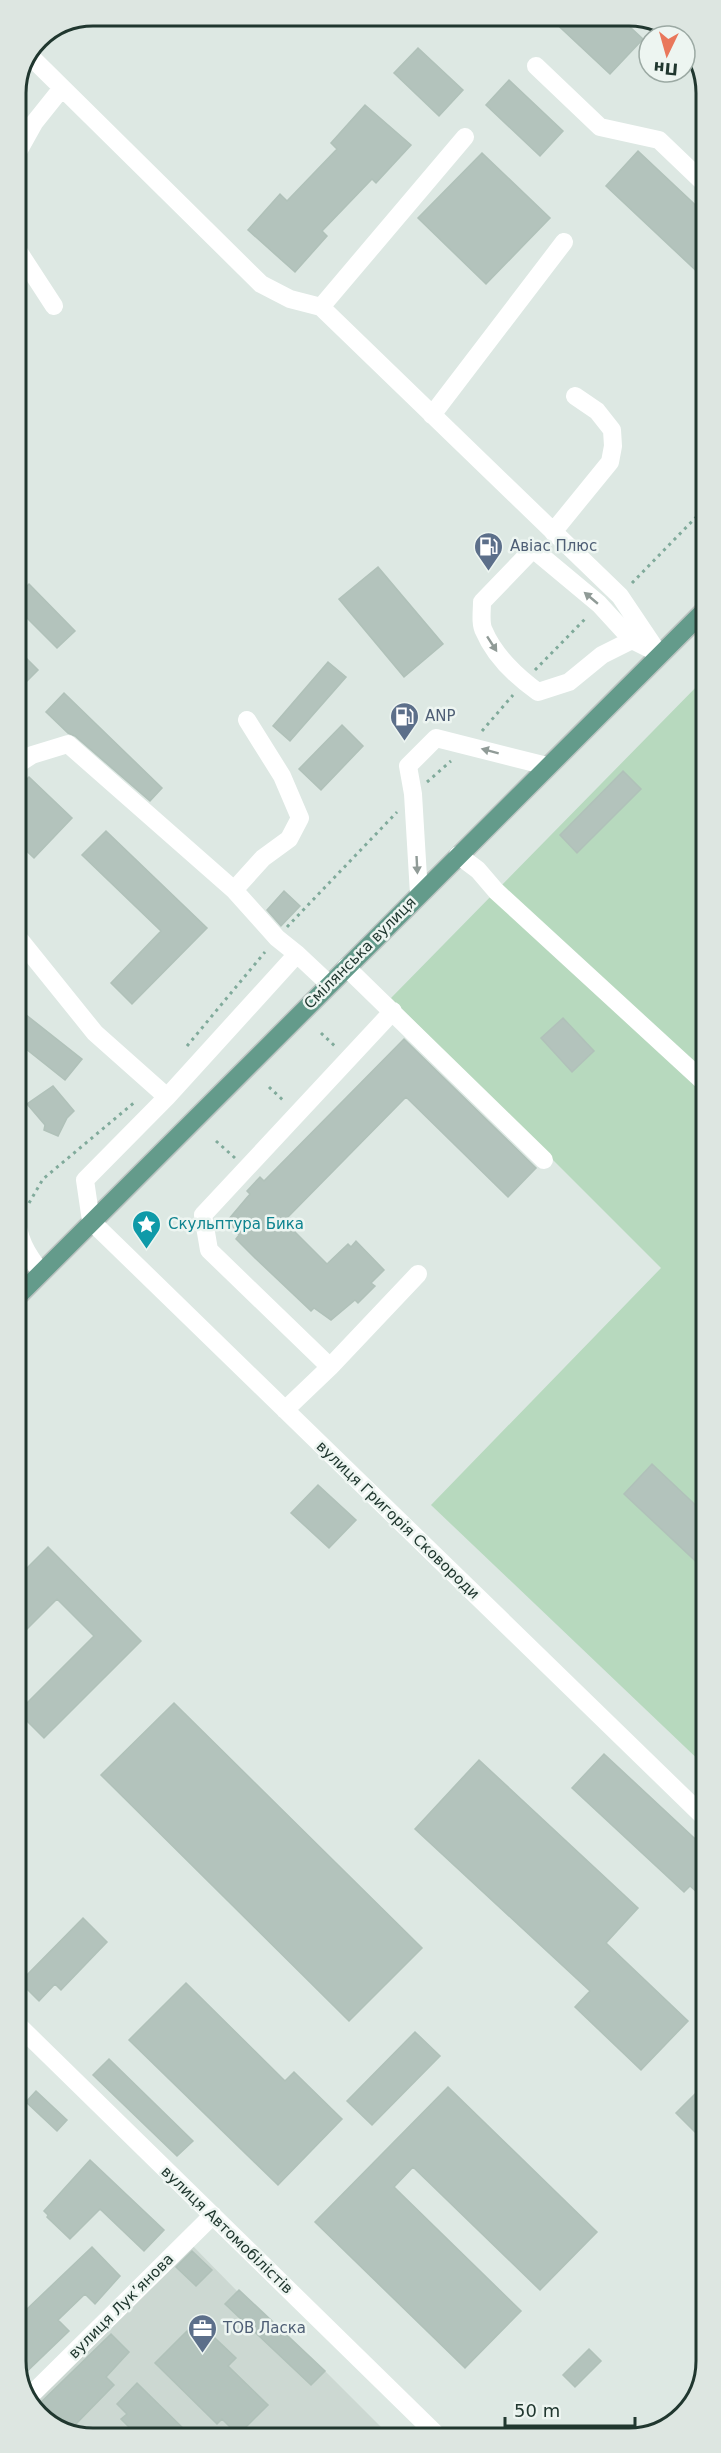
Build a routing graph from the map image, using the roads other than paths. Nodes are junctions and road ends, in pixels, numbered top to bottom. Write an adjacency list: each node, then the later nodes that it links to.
1 (34, 60): 3 (street)
2 (536, 66): 6 (street)
3 (62, 88): 4 (street); 10 (street)
4 (26, 137)
5 (465, 137): 10 (street)
6 (696, 175)
7 (564, 242): 12 (street)
8 (26, 263): 9 (street)
9 (54, 306)
10 (321, 307): 12 (street)
11 (575, 396): 13 (street)
12 (432, 415): 13 (street)
13 (554, 532): 16 (street)
14 (696, 619): 16 (main road, Смілянська вулиця)
15 (632, 640): 15 (street, one-way to 15); 16 (street)
16 (659, 654): 19 (main road, Смілянська вулиця)
17 (247, 720): 21 (street)
18 (26, 759): 21 (street)
19 (547, 766): 20 (main road, Смілянська вулиця); 22 (street, one-way to 22)
20 (458, 855): 22 (main road, Смілянська вулиця); 28 (street)
21 (234, 890): 24 (street)
22 (419, 894): 25 (main road, Смілянська вулиця)
23 (26, 947): 29 (street)
24 (297, 954): 26 (street); 29 (street)
25 (346, 967): 26 (main road, Смілянська вулиця); 27 (street)
26 (329, 984): 31 (main road, Смілянська вулиця)
27 (393, 1011): 30 (street); 36 (street)
28 (696, 1075)
29 (161, 1091): 31 (street)
30 (544, 1160)
31 (92, 1221): 33 (main road, Смілянська вулиця); 37 (street, вулиця Григорія Сковороди)
32 (26, 1253): 33 (street)
33 (41, 1272): 35 (main road, Смілянська вулиця)
34 (418, 1274): 36 (street)
35 (26, 1288)
36 (330, 1367): 37 (street)
37 (285, 1410): 38 (street, вулиця Григорія Сковороди)
38 (696, 1810)
39 (26, 2032): 40 (street, вулиця Автомобілістів)
40 (213, 2215): 41 (street, вулиця Лукʼянова); 42 (street, вулиця Автомобілістів)
41 (33, 2393)
42 (429, 2428)

